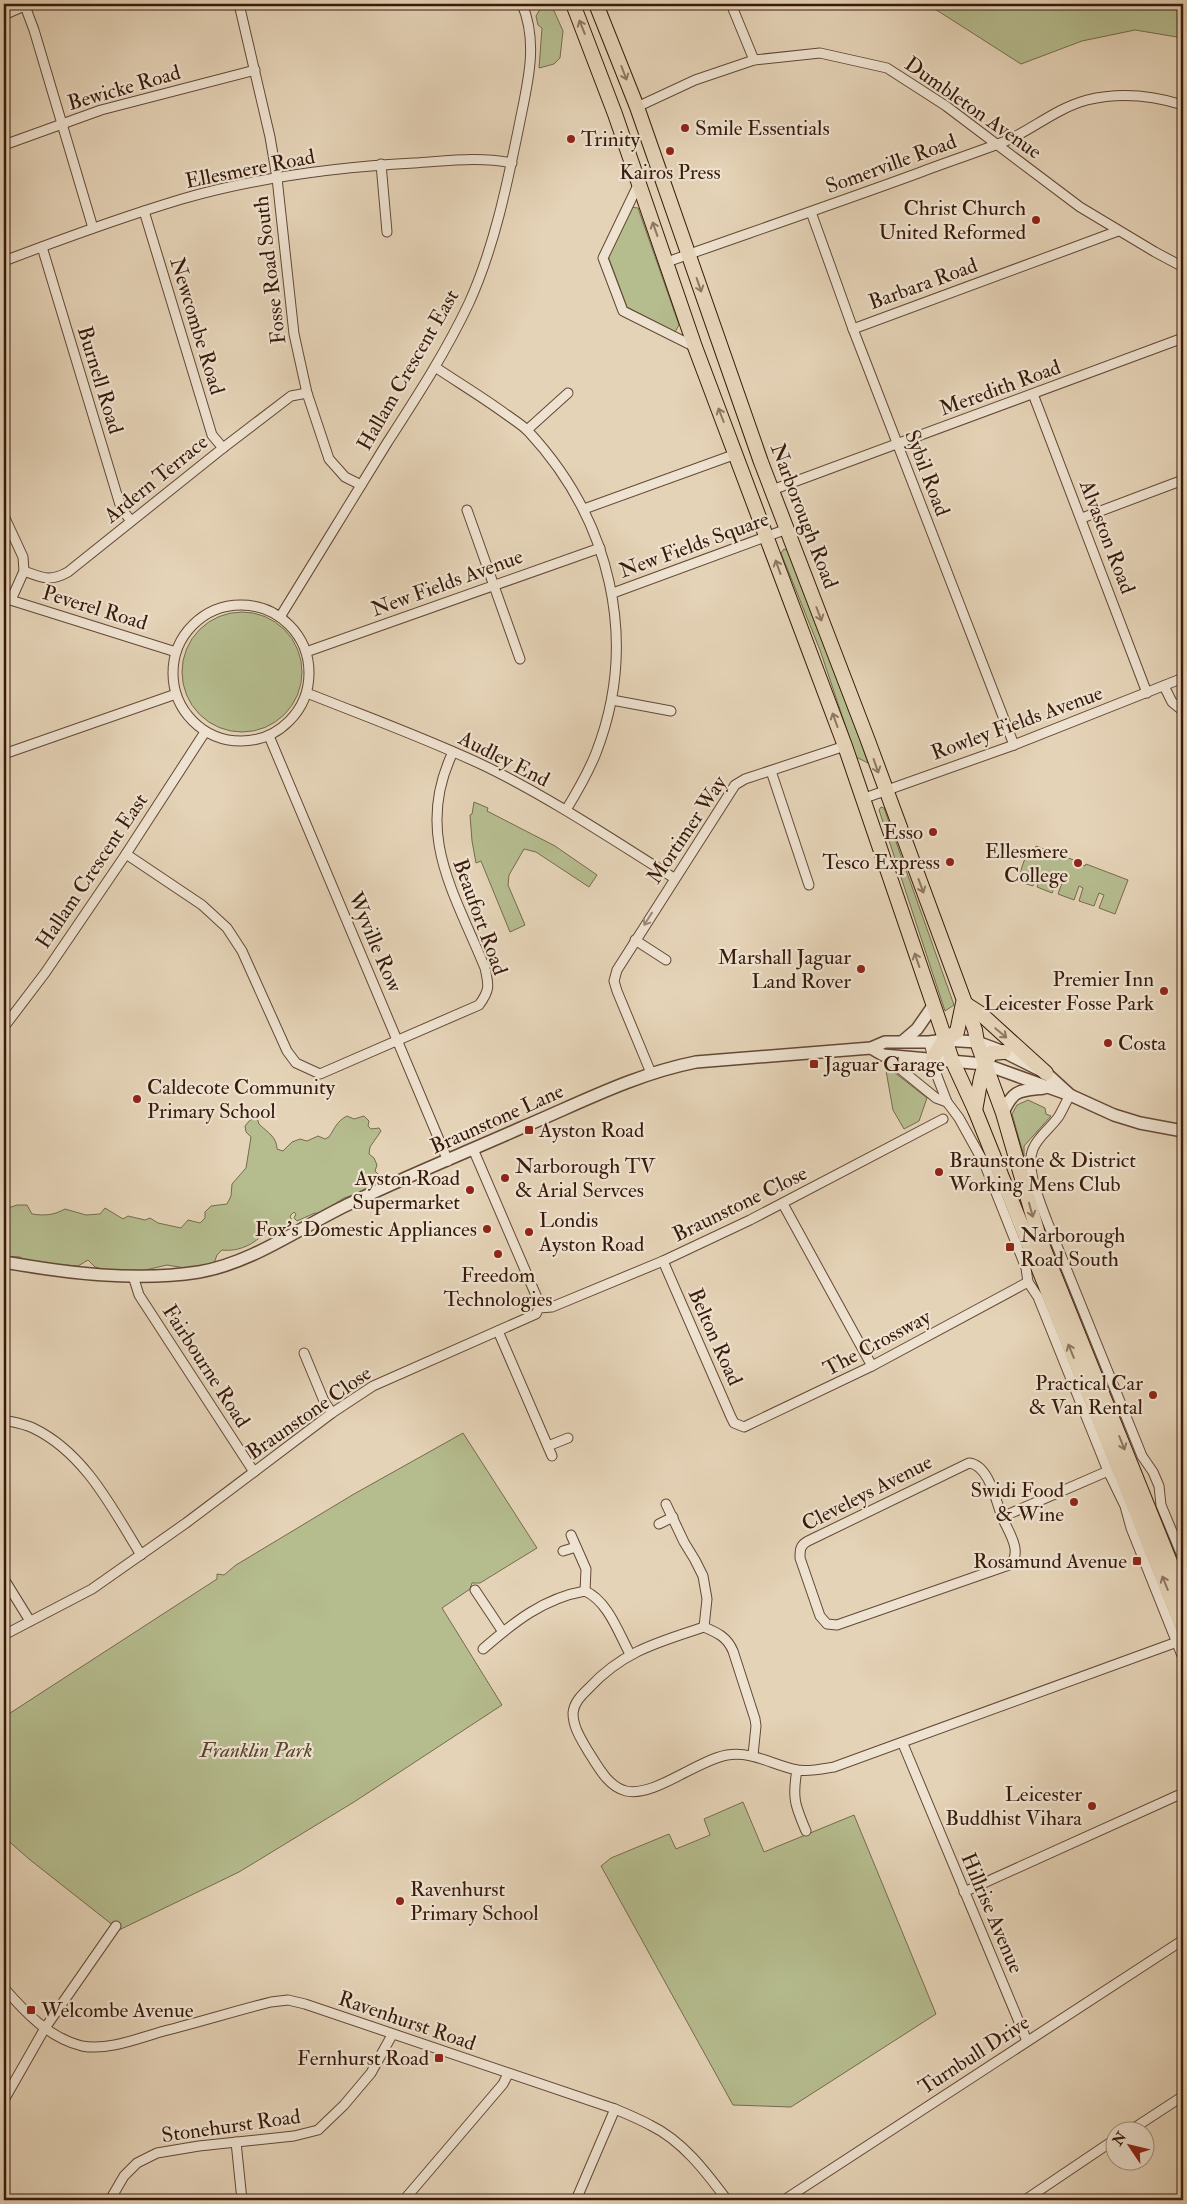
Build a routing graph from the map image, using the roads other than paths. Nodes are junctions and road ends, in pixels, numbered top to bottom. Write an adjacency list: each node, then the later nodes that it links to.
1 (239, 4): 9 (street, Fosse Road South)
2 (522, 4): 15 (street, Hallam Crescent East)
3 (573, 4): 18 (main road, Narborough Road, one-way to 3)
4 (596, 4): 11 (main road, Narborough Road, one-way to 11)
5 (731, 4): 8 (street)
6 (27, 5): 7 (street); 12 (street)
7 (4, 15)
8 (754, 60): 11 (street, Dumbleton Avenue); 13 (street, Dumbleton Avenue)
9 (255, 70): 12 (street, Bewicke Road); 17 (street, Fosse Road South)
10 (1183, 105): 13 (street, Somerville Road)
11 (637, 107): 25 (main road, Narborough Road)
12 (62, 124): 14 (street, Bewicke Road); 21 (street)
13 (996, 144): 20 (street, Somerville Road); 22 (street, Dumbleton Avenue)
14 (4, 145)
15 (512, 163): 16 (street, Ellesmere Road); 32 (street, Hallam Crescent East)
16 (381, 164): 17 (street, Ellesmere Road); 23 (street)
17 (278, 178): 19 (street, Ellesmere Road); 33 (street, Fosse Road South)
18 (639, 183): 27 (main road, Narborough Road, one-way to 18); 31 (street)
19 (144, 211): 21 (street, Ellesmere Road); 38 (street, Newcombe Road)
20 (811, 212): 25 (street, Somerville Road); 29 (street, Sybil Road)
21 (93, 228): 24 (street, Ellesmere Road)
22 (1118, 231): 28 (street, Dumbleton Avenue); 29 (street, Barbara Road)
23 (387, 232)
24 (42, 247): 26 (street, Ellesmere Road); 47 (street, Burnell Road)
25 (688, 254): 27 (street, Somerville Road); 42 (main road, Narborough Road, one-way to 42)
26 (4, 262)
27 (667, 262): 31 (main road, Narborough Road)
28 (1183, 267)
29 (853, 329): 37 (street, Sybil Road)
30 (1183, 338): 35 (street, Meredith Road)
31 (695, 347): 39 (main road, Narborough Road, one-way to 31)
32 (435, 367): 36 (street); 41 (street, Hallam Crescent East)
33 (306, 393): 38 (street, Ardern Terrace); 41 (street, Fosse Road South)
34 (568, 393): 36 (street)
35 (1034, 394): 37 (street, Meredith Road); 46 (street, Alvaston Road)
36 (527, 430): 43 (street)
37 (898, 445): 42 (street, Meredith Road); 69 (street, Sybil Road)
38 (223, 448): 47 (street, Ardern Terrace)
39 (736, 454): 43 (street); 49 (main road, Narborough Road)
40 (1183, 480): 46 (street)
41 (361, 486): 55 (street, Hallam Crescent East)
42 (772, 490): 48 (main road, Narborough Road)
43 (584, 508): 50 (street)
44 (467, 510): 52 (street)
45 (4, 516): 51 (street)
46 (1082, 518): 63 (street, Alvaston Road)
47 (131, 521): 51 (street, Ardern Terrace)
48 (787, 529): 49 (street, New Fields Square); 74 (main road, Narborough Road, one-way to 74)
49 (767, 538): 53 (street, New Fields Square); 70 (main road, Narborough Road, one-way to 49)
50 (600, 548): 52 (street, New Fields Avenue); 53 (street)
51 (24, 572): 54 (street)
52 (493, 584): 57 (street, New Fields Avenue); 58 (street)
53 (613, 592): 64 (street)
54 (8, 599): 56 (street, Peverel Road)
55 (280, 616): 56 (street); 57 (street)
56 (176, 652): 62 (street)
57 (306, 652): 61 (street)
58 (520, 659)
59 (1183, 678): 60 (street, Rowley Fields Avenue)
60 (1164, 686): 63 (street, Rowley Fields Avenue); 66 (street)
61 (307, 693): 68 (street); 71 (street, Audley End)
62 (176, 694): 67 (street); 72 (street)
63 (1147, 694): 69 (street, Rowley Fields Avenue)
64 (612, 700): 65 (street); 76 (street)
65 (671, 711)
66 (1183, 711)
67 (205, 732): 68 (street); 77 (street, Hallam Crescent East)
68 (269, 736): 86 (street, Wyville Row)
69 (1014, 745): 74 (street, Rowley Fields Avenue)
70 (845, 746): 73 (street, Mortimer Way); 75 (main road, Narborough Road)
71 (453, 752): 76 (street, Audley End); 86 (street, Beaufort Road)
72 (4, 754)
73 (771, 771): 78 (street, Mortimer Way); 79 (street)
74 (885, 791): 75 (street, Rowley Fields Avenue); 82 (main road, Narborough Road, one-way to 82)
75 (862, 799): 83 (main road, Narborough Road, one-way to 75)
76 (566, 810): 78 (street, Audley End)
77 (126, 854): 84 (street, Hallam Crescent East); 86 (street, Beaufort Road)
78 (674, 878): 80 (street, Mortimer Way, one-way to 80)
79 (809, 885)
80 (635, 940): 81 (street); 96 (street, Mortimer Way)
81 (666, 960)
82 (963, 1003): 85 (main road); 89 (main road, Narborough Road); 97 (main road, one-way to 97)
83 (933, 1006): 85 (main road, Narborough Road); 87 (street)
84 (4, 1027)
85 (944, 1040): 88 (street, Braunstone Lane); 89 (street, Braunstone Lane); 93 (main road); 94 (main road)
86 (397, 1041): 106 (street, Wyville Row)
87 (904, 1041): 88 (street, Braunstone Lane); 90 (street, Braunstone Lane)
88 (929, 1042): 93 (street)
89 (977, 1042): 91 (street, Braunstone Lane); 95 (main road)
90 (871, 1048): 92 (street); 96 (street, Braunstone Lane)
91 (1004, 1052): 95 (main road); 97 (street, Braunstone Lane)
92 (884, 1055): 93 (street); 100 (street)
93 (933, 1058): 94 (street); 100 (street)
94 (952, 1060): 95 (street); 101 (main road)
95 (984, 1064): 98 (street); 101 (main road); 102 (main road)
96 (652, 1073): 105 (street, Braunstone Lane)
97 (1046, 1073): 99 (street, Braunstone Lane)
98 (1046, 1087): 99 (street); 102 (street)
99 (1070, 1095): 104 (street); 134 (street)
100 (947, 1102): 108 (street)
101 (975, 1110): 107 (main road)
102 (1002, 1113): 138 (main road, one-way to 138)
103 (943, 1120): 109 (street, Braunstone Close)
104 (1183, 1131)
105 (473, 1149): 106 (street, Braunstone Lane); 114 (street)
106 (448, 1161): 112 (street, Braunstone Lane)
107 (998, 1169): 108 (street); 141 (main road, one-way to 107)
108 (999, 1202): 113 (street)
109 (783, 1204): 110 (street, Braunstone Close); 117 (street)
110 (663, 1261): 114 (street, Braunstone Close); 120 (street, Belton Road)
111 (4, 1262): 112 (street, Braunstone Lane)
112 (133, 1276): 125 (street, Fairbourne Road)
113 (1028, 1282): 117 (street, The Crossway); 124 (street)
114 (539, 1308): 115 (street, Braunstone Close)
115 (498, 1331): 118 (street, Braunstone Close); 122 (street)
116 (304, 1353): 118 (street)
117 (872, 1366): 120 (street, The Crossway)
118 (332, 1413): 125 (street, Braunstone Close)
119 (4, 1420): 133 (street)
120 (739, 1426)
121 (568, 1438): 122 (street)
122 (548, 1446): 123 (street)
123 (552, 1456)
124 (1108, 1471): 128 (street); 144 (street)
125 (254, 1472): 133 (street, Braunstone Close)
126 (666, 1504): 127 (street)
127 (673, 1517): 129 (street); 140 (street)
128 (1002, 1517): 128 (street, Cleveleys Avenue)
129 (659, 1524)
130 (571, 1534): 131 (street)
131 (576, 1547): 132 (street); 137 (street)
132 (563, 1551)
133 (141, 1555): 139 (street, Braunstone Close)
134 (1183, 1558)
135 (4, 1579): 139 (street)
136 (475, 1590): 142 (street)
137 (585, 1591): 142 (street); 146 (street)
138 (1183, 1594)
139 (30, 1620): 143 (street, Braunstone Close)
140 (704, 1627): 146 (street); 149 (street)
141 (1183, 1628)
142 (503, 1632): 145 (street)
143 (4, 1635)
144 (1177, 1642): 147 (street); 148 (street)
145 (483, 1649)
146 (630, 1654): 149 (street)
147 (1183, 1658)
148 (903, 1744): 150 (street); 153 (street, Hillrise Avenue)
149 (753, 1755): 150 (street)
150 (797, 1770): 152 (street)
151 (1183, 1793): 153 (street)
152 (806, 1831)
153 (964, 1892): 159 (street, Hillrise Avenue)
154 (116, 1926): 157 (street)
155 (1183, 1940): 159 (street, Turnbull Drive)
156 (4, 1988): 157 (street, Ravenhurst Road)
157 (45, 2028): 158 (street, Ravenhurst Road); 162 (street)
158 (392, 2035): 160 (street, Ravenhurst Road); 165 (street, Stonehurst Road)
159 (1027, 2041): 172 (street, Turnbull Drive)
160 (508, 2074): 163 (street, Ravenhurst Road); 169 (street)
161 (1183, 2096): 164 (street)
162 (4, 2100)
163 (615, 2109): 170 (street); 171 (street, Ravenhurst Road)
164 (1143, 2122)
165 (236, 2142): 167 (street, Stonehurst Road); 168 (street)
166 (1104, 2147): 173 (street)
167 (110, 2200)
168 (242, 2200)
169 (404, 2200)
170 (576, 2200)
171 (727, 2200)
172 (784, 2200)
173 (1025, 2200)

